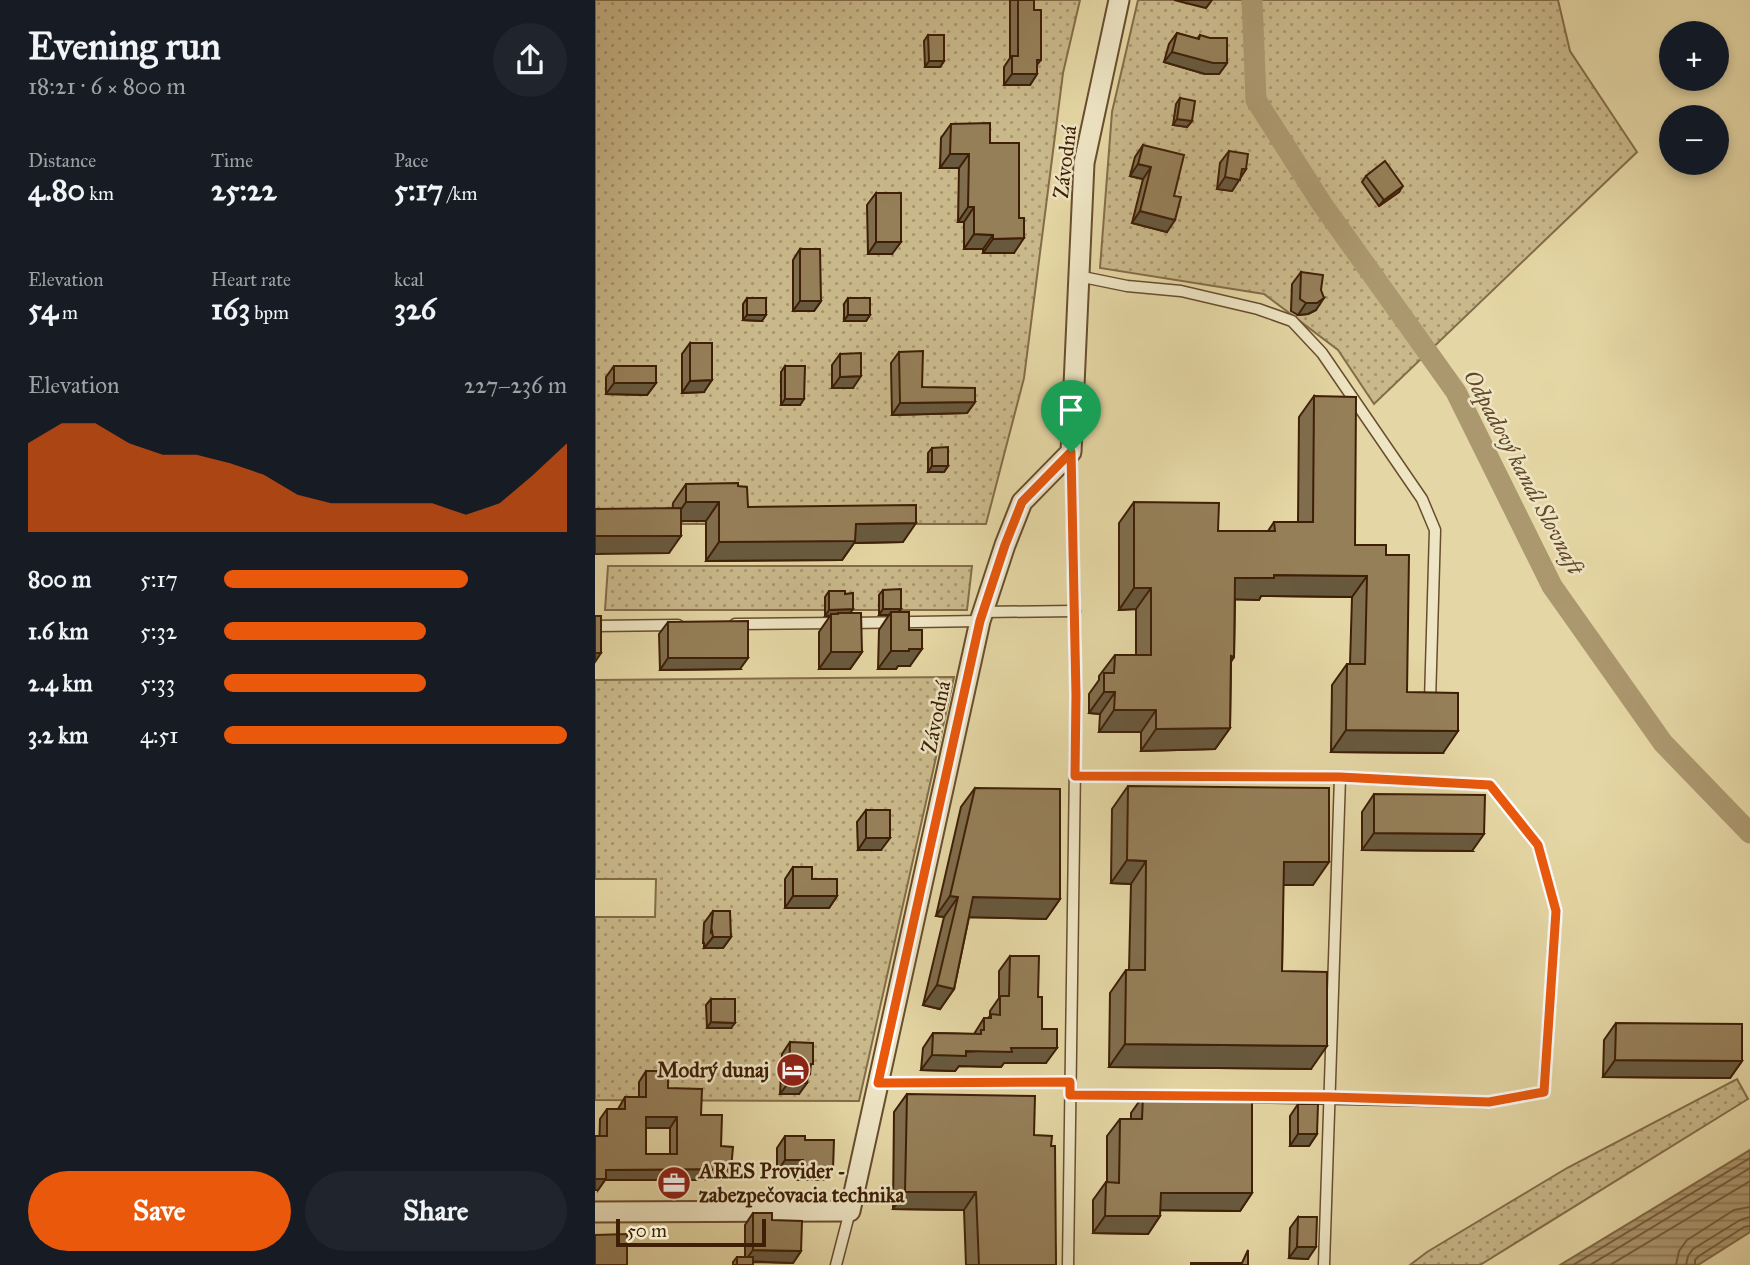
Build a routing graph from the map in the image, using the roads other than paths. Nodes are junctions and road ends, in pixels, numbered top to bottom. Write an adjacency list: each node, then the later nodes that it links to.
1 (1119, 0): 2 (street, Závodná)
2 (1078, 275): 3 (street, Závodná); 9 (lane)
3 (1071, 452): 4 (lane); 5 (street, Závodná)
4 (1075, 611): 5 (lane); 10 (lane)
5 (981, 616): 6 (lane); 13 (street, Závodná)
6 (723, 624)
7 (682, 625): 8 (lane)
8 (595, 626)
9 (1430, 701)
10 (1075, 776): 11 (lane); 12 (lane)
11 (1340, 777): 15 (lane); 15 (lane)
12 (1070, 1082): 13 (lane); 14 (lane)
13 (878, 1083): 16 (street, Závodná)
14 (1070, 1095): 15 (lane); 19 (lane)
15 (1329, 1097): 20 (lane)
16 (850, 1211): 17 (street); 18 (lane)
17 (595, 1212)
18 (836, 1265)
19 (1068, 1265)
20 (1324, 1265)

